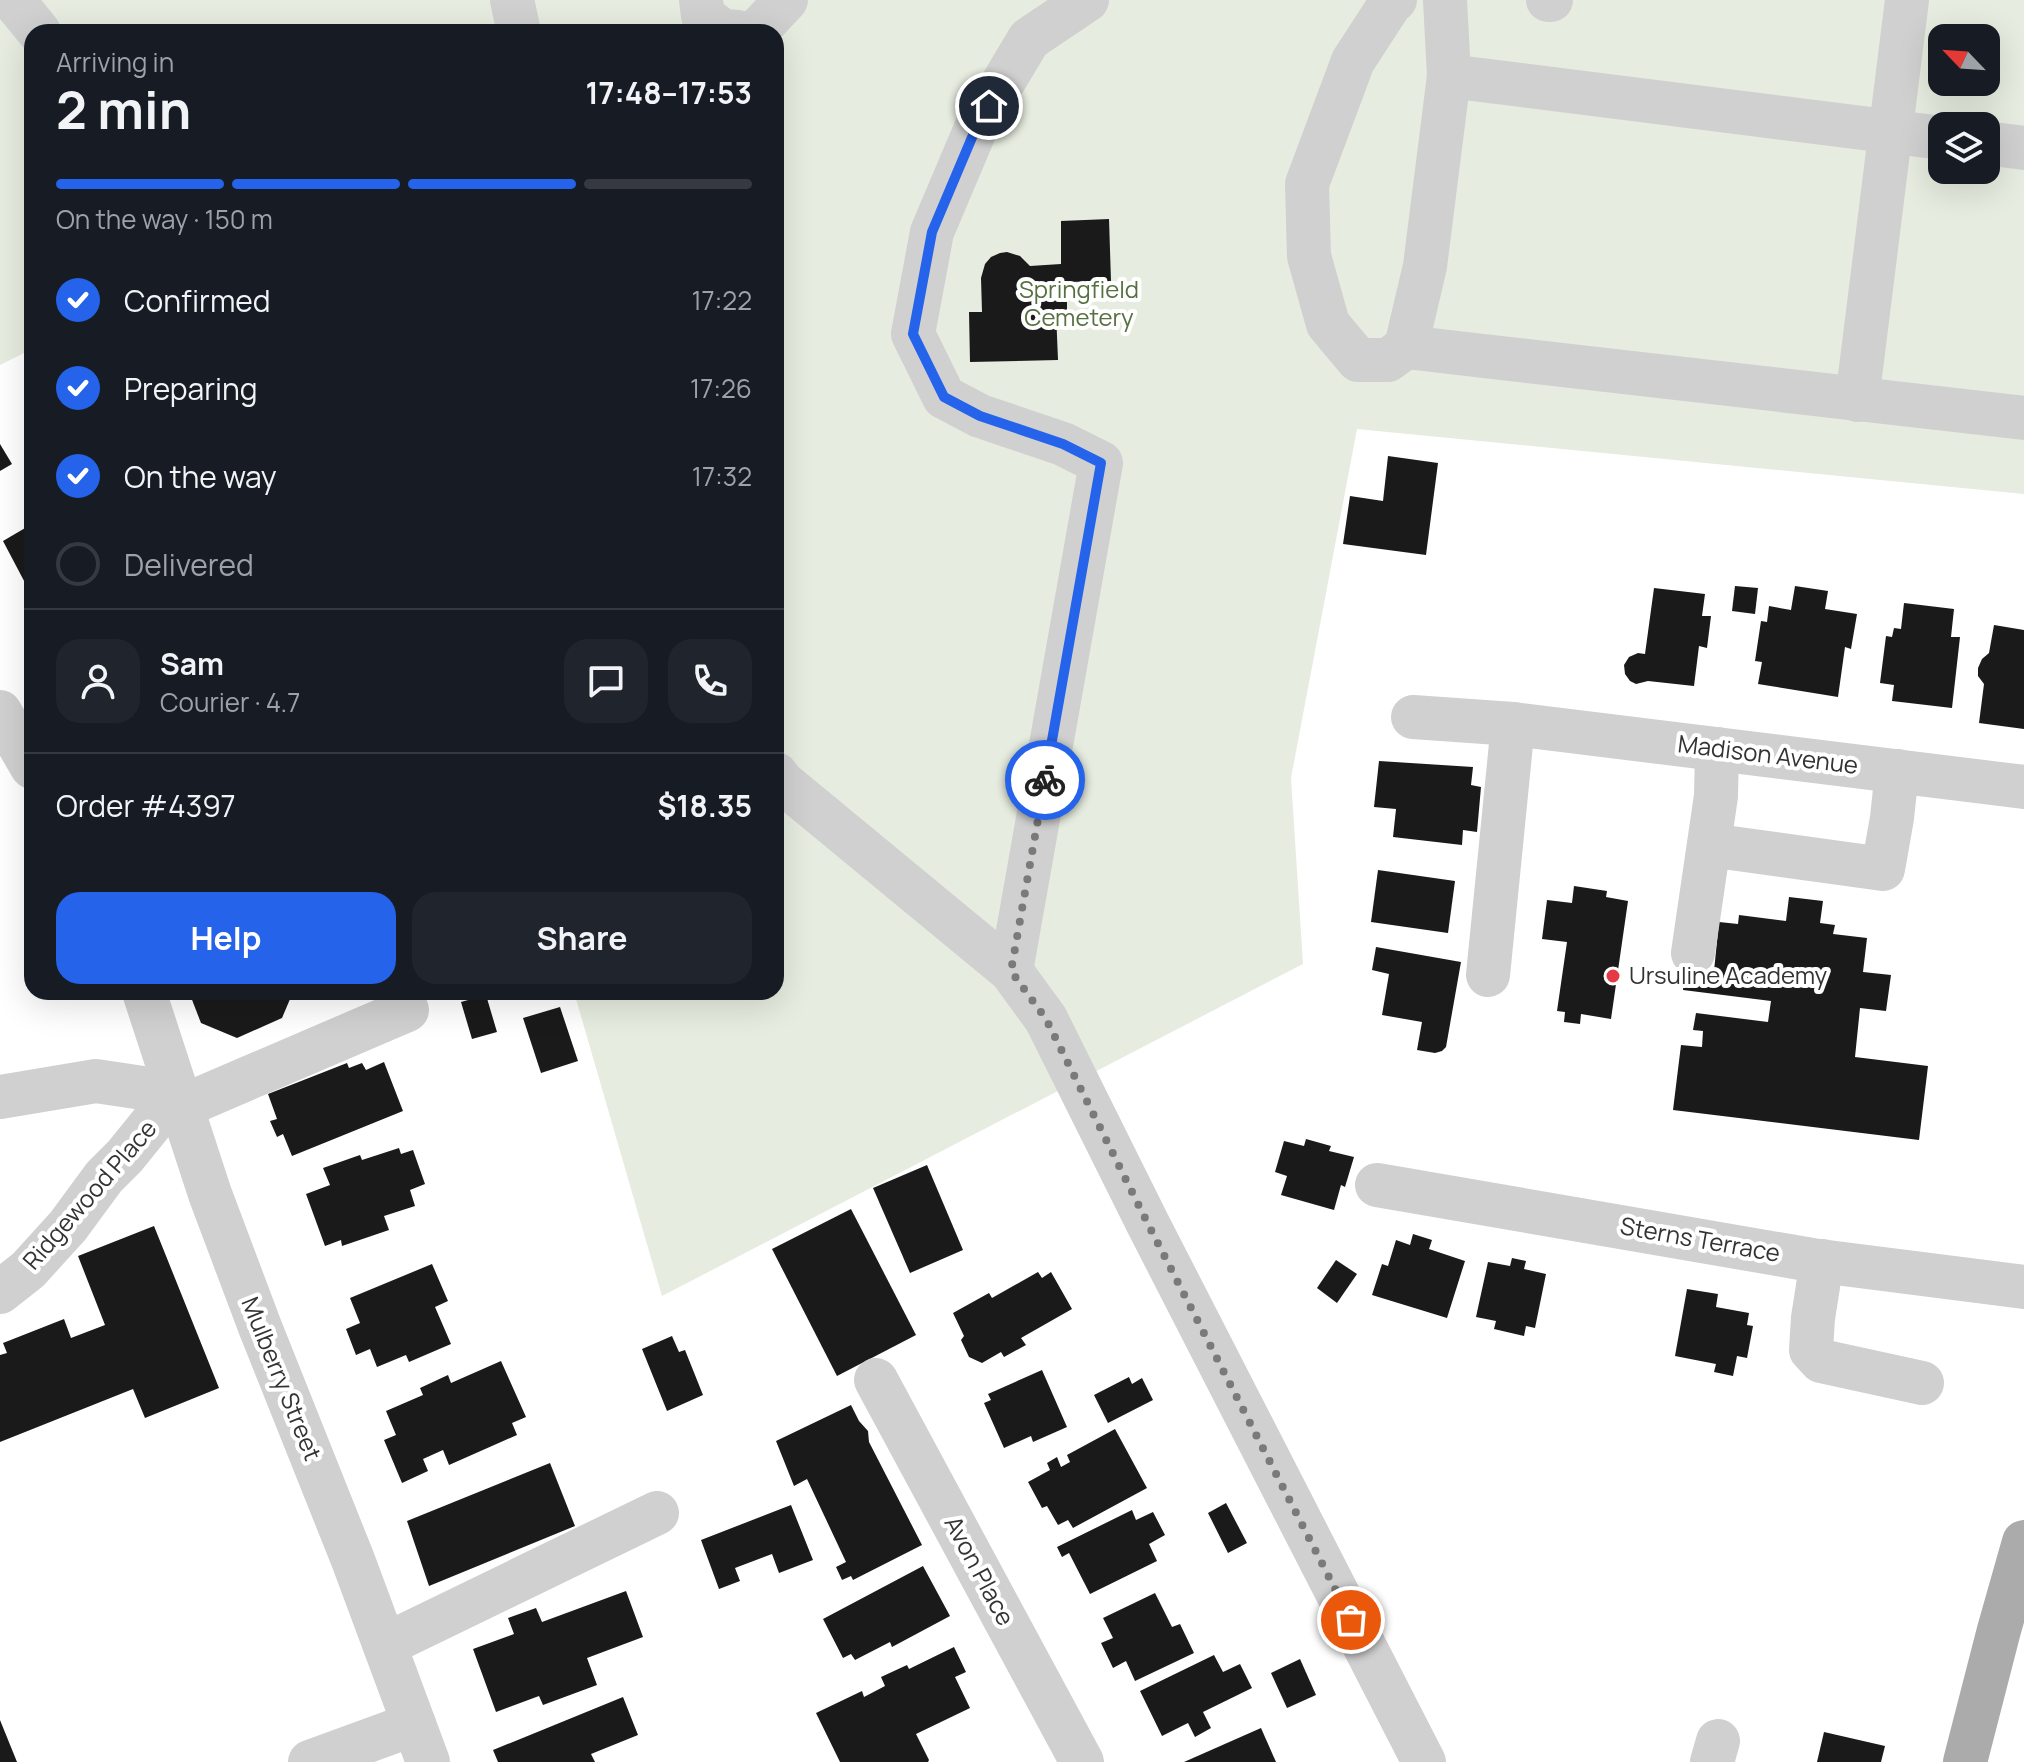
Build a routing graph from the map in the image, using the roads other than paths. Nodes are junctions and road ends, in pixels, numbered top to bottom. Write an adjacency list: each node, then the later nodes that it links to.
1 (13, 0): 9 (street)
2 (512, 0): 10 (street)
3 (701, 0): 11 (street)
4 (786, 0): 12 (street)
5 (1087, 0): 29 (street)
6 (1395, 0): 18 (street)
7 (1445, 0): 13 (street)
8 (1907, 0): 14 (street)
9 (32, 24)
10 (517, 24)
11 (714, 24)
12 (764, 24)
13 (1449, 76): 14 (street); 18 (street)
14 (1890, 131): 15 (street); 19 (street)
15 (1928, 136)
16 (2000, 145): 17 (street)
17 (2024, 148)
18 (1406, 347): 19 (street)
19 (1857, 400): 20 (street)
20 (2024, 418)
21 (1413, 717): 22 (street, Madison Avenue)
22 (1513, 724): 23 (street, Madison Avenue); 30 (street)
23 (1717, 749): 24 (street, Madison Avenue); 27 (street)
24 (1897, 771): 26 (street, Madison Avenue); 27 (street)
25 (784, 784): 29 (street)
26 (2024, 787)
27 (1709, 845): 28 (street)
28 (1693, 953)
29 (1011, 971): 47 (street)
30 (1488, 975)
31 (147, 1000): 34 (street, Mulberry Street)
32 (407, 1010): 34 (street)
33 (0, 1097): 34 (street)
34 (179, 1100): 38 (street, Ridgewood Place); 43 (street, Mulberry Street)
35 (1377, 1185): 36 (street, Sterns Terrace)
36 (1822, 1261): 37 (street, Sterns Terrace); 40 (street)
37 (2024, 1287)
38 (0, 1292)
39 (876, 1380): 46 (street, Avon Place)
40 (1922, 1383)
41 (657, 1513): 43 (street)
42 (2024, 1542): 48 (main road)
43 (385, 1645): 44 (street, Mulberry Street)
44 (421, 1743): 45 (street)
45 (310, 1762)
46 (1082, 1762)
47 (1424, 1762)
48 (1965, 1762)

